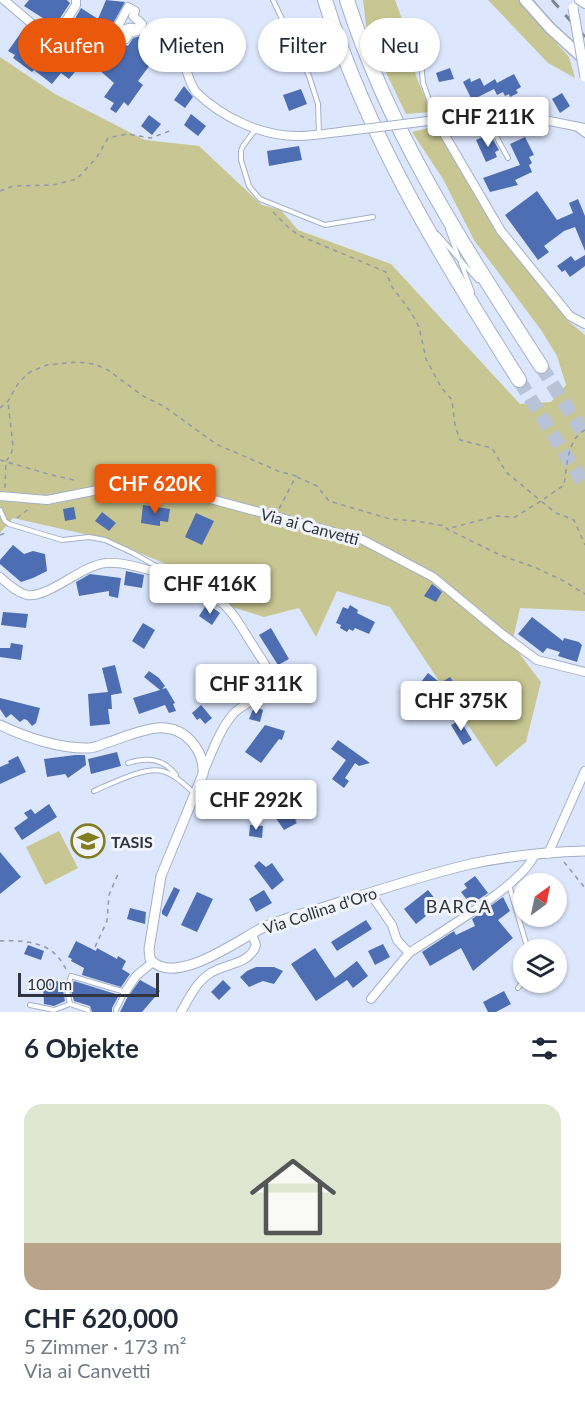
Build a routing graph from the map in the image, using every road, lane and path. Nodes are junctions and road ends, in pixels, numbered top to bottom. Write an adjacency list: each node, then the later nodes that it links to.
1 (4, 0): 9 (street)
2 (76, 0): 10 (street)
3 (273, 0): 23 (lane)
4 (325, 0): 29 (highway)
5 (347, 0): 28 (highway)
6 (525, 0): 13 (main road)
7 (575, 3): 8 (street); 16 (street, bridge)
8 (585, 4)
9 (25, 18)
10 (68, 18)
11 (123, 18): 12 (street)
12 (138, 20)
13 (585, 60)
14 (187, 72): 21 (street)
15 (422, 72): 18 (lane)
16 (585, 78)
17 (485, 116): 18 (street); 19 (street); 25 (lane)
18 (432, 120): 23 (street, bridge); 34 (street)
19 (574, 127): 20 (street); 24 (lane)
20 (585, 128)
21 (256, 129): 23 (street); 27 (lane)
22 (172, 130): 26 (path)
23 (320, 134)
24 (585, 135)
25 (508, 158)
26 (0, 190)
27 (271, 203): 30 (lane); 46 (path)
28 (438, 203): 31 (lane); 32 (highway)
29 (419, 214): 31 (lane); 33 (highway)
30 (373, 218)
31 (459, 259): 32 (lane); 33 (lane)
32 (501, 305): 35 (highway)
33 (481, 317): 36 (highway)
34 (585, 324)
35 (541, 366)
36 (519, 380)
37 (8, 401): 38 (path); 41 (path); 42 (path)
38 (1, 407)
39 (585, 430): 46 (path)
40 (0, 460): 41 (path)
41 (6, 461): 43 (path); 44 (path)
42 (296, 476): 48 (path); 50 (path)
43 (78, 481)
44 (2, 497): 45 (street, Via ai Canvetti)
45 (37, 500): 48 (street, Via ai Canvetti); 49 (path)
46 (541, 501): 50 (path); 53 (path)
47 (0, 510): 49 (lane)
48 (274, 517): 57 (street, Via ai Canvetti)
49 (9, 524): 55 (lane)
50 (447, 529): 56 (path)
51 (8, 532): 52 (path)
52 (0, 535)
53 (585, 545)
54 (0, 577): 55 (street)
55 (181, 582): 61 (street)
56 (585, 594)
57 (585, 672)
58 (0, 725): 61 (street)
59 (128, 763): 62 (lane)
60 (585, 771): 66 (street)
61 (203, 774): 64 (street)
62 (180, 781): 63 (lane); 64 (lane)
63 (94, 791)
64 (196, 795): 77 (street)
65 (585, 851): 66 (street, Via Collina d'Oro)
66 (552, 853): 67 (street, Via Collina d'Oro); 70 (path)
67 (534, 855): 69 (street); 71 (street, Via Collina d'Oro)
68 (118, 874): 75 (path)
69 (509, 885): 73 (lane); 76 (street)
70 (585, 888)
71 (370, 893): 72 (street, Via Collina d'Oro); 76 (street)
72 (252, 934): 77 (street, Via Collina d'Oro); 85 (street)
73 (525, 939)
74 (0, 941): 78 (path)
75 (95, 948)
76 (409, 952): 80 (street)
77 (153, 962): 79 (street)
78 (71, 976): 79 (lane); 81 (lane)
79 (125, 992): 84 (lane)
80 (371, 999)
81 (70, 1004): 82 (lane); 83 (lane)
82 (30, 1005)
83 (88, 1010)
84 (116, 1010)
85 (181, 1012)

